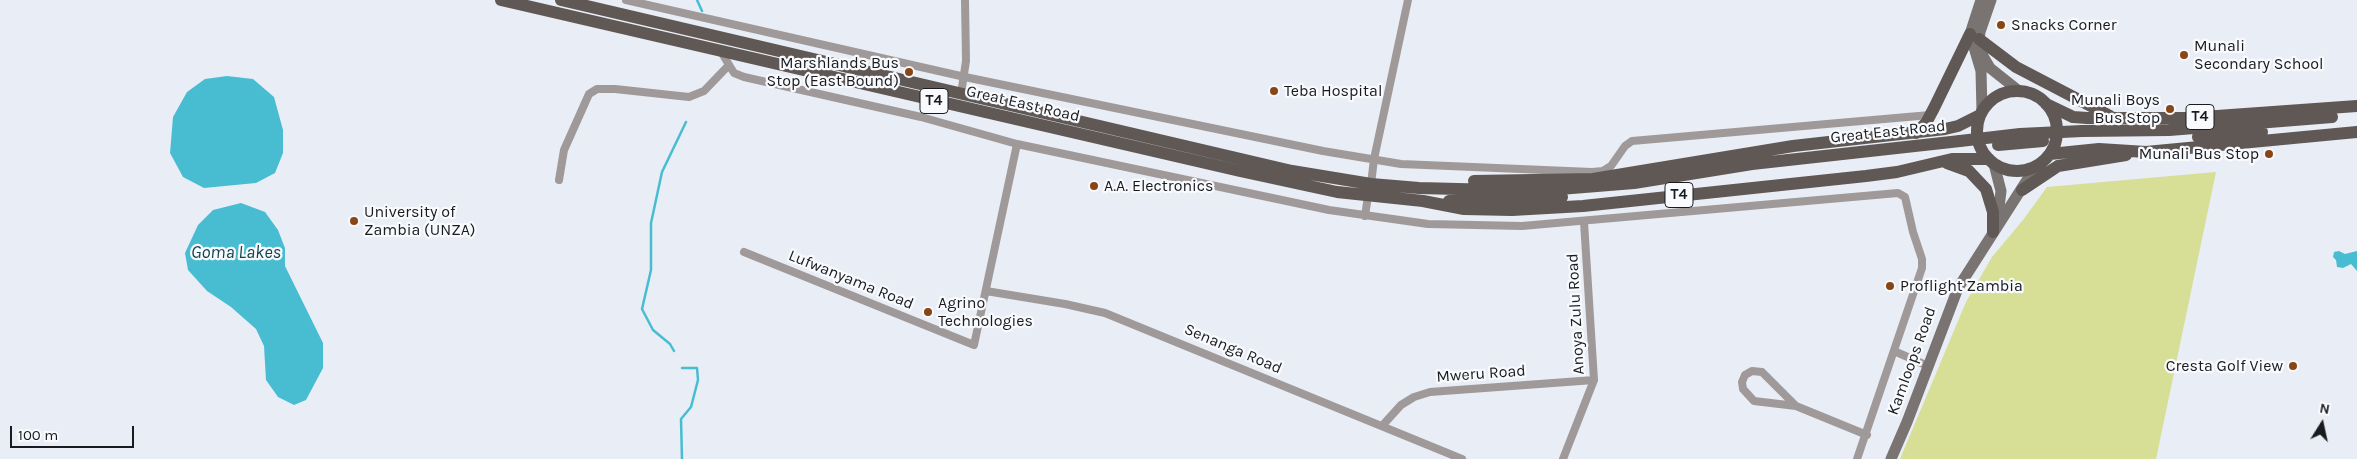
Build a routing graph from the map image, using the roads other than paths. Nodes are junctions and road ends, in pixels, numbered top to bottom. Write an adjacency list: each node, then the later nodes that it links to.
1 (501, 0): 9 (main road, Great East Road / T4)
2 (561, 0): 13 (main road, Great East Road / T4)
3 (626, 0): 11 (street)
4 (965, 0): 11 (street)
5 (1408, 0): 28 (street)
6 (1981, 0): 8 (main road)
7 (1991, 0): 8 (main road)
8 (1973, 34): 12 (main road); 16 (main road); 18 (main road); 19 (main road)
9 (719, 50): 10 (street); 34 (main road, Great East Road / T4)
10 (728, 66): 24 (street); 32 (street)
11 (965, 77): 13 (street); 28 (street)
12 (2019, 91): 14 (main road); 16 (main road)
13 (961, 94): 34 (main road, Great East Road / T4)
14 (2046, 104): 19 (main road, T4); 27 (main road)
15 (2357, 106): 19 (main road, T4)
16 (1981, 113): 22 (main road, Great East Road / T4); 29 (main road)
17 (2357, 114): 23 (main road, Great East Road / T4)
18 (1930, 116): 22 (main road); 28 (street)
19 (2112, 117)
20 (2357, 124): 23 (main road, Great East Road / T4)
21 (2357, 132): 26 (main road, T4)
22 (1916, 133): 33 (main road, Great East Road / T4)
23 (2082, 134): 25 (main road, Great East Road / T4, bridge)
24 (1016, 144): 37 (street); 41 (street)
25 (1961, 144): 33 (main road, Great East Road / T4); 36 (main road, Great East Road / T4)
26 (2146, 152): 27 (main road, T4); 35 (main road)
27 (2050, 154): 31 (main road)
28 (1374, 160): 34 (street)
29 (1992, 162): 30 (main road, Great East Road / T4); 31 (main road); 39 (main road, Kamloops Road)
30 (1934, 163): 36 (main road, Great East Road / T4); 39 (main road)
31 (2036, 166): 35 (main road, Kamloops Road)
32 (559, 180)
33 (1423, 188): 34 (main road, Great East Road / T4)
34 (1370, 190): 36 (main road, Great East Road / T4); 37 (street)
35 (2022, 190): 39 (main road, Kamloops Road)
36 (1423, 201)
37 (1365, 216): 38 (street)
38 (1584, 222): 42 (street); 44 (street, Anoya Zulu Road)
39 (1995, 228): 43 (main road, Kamloops Road)
40 (744, 252): 41 (street, Lufwanyama Road)
41 (986, 291): 46 (street, Senanga Road)
42 (1894, 351): 43 (street); 47 (street)
43 (1928, 366): 51 (main road, Kamloops Road)
44 (1594, 380): 46 (street, Mweru Road); 49 (street, Anoya Zulu Road)
45 (1796, 406): 45 (street); 47 (street)
46 (1382, 426): 48 (street, Senanga Road)
47 (1867, 435): 50 (street)
48 (1462, 459)
49 (1563, 459)
50 (1858, 459)
51 (1891, 459)

